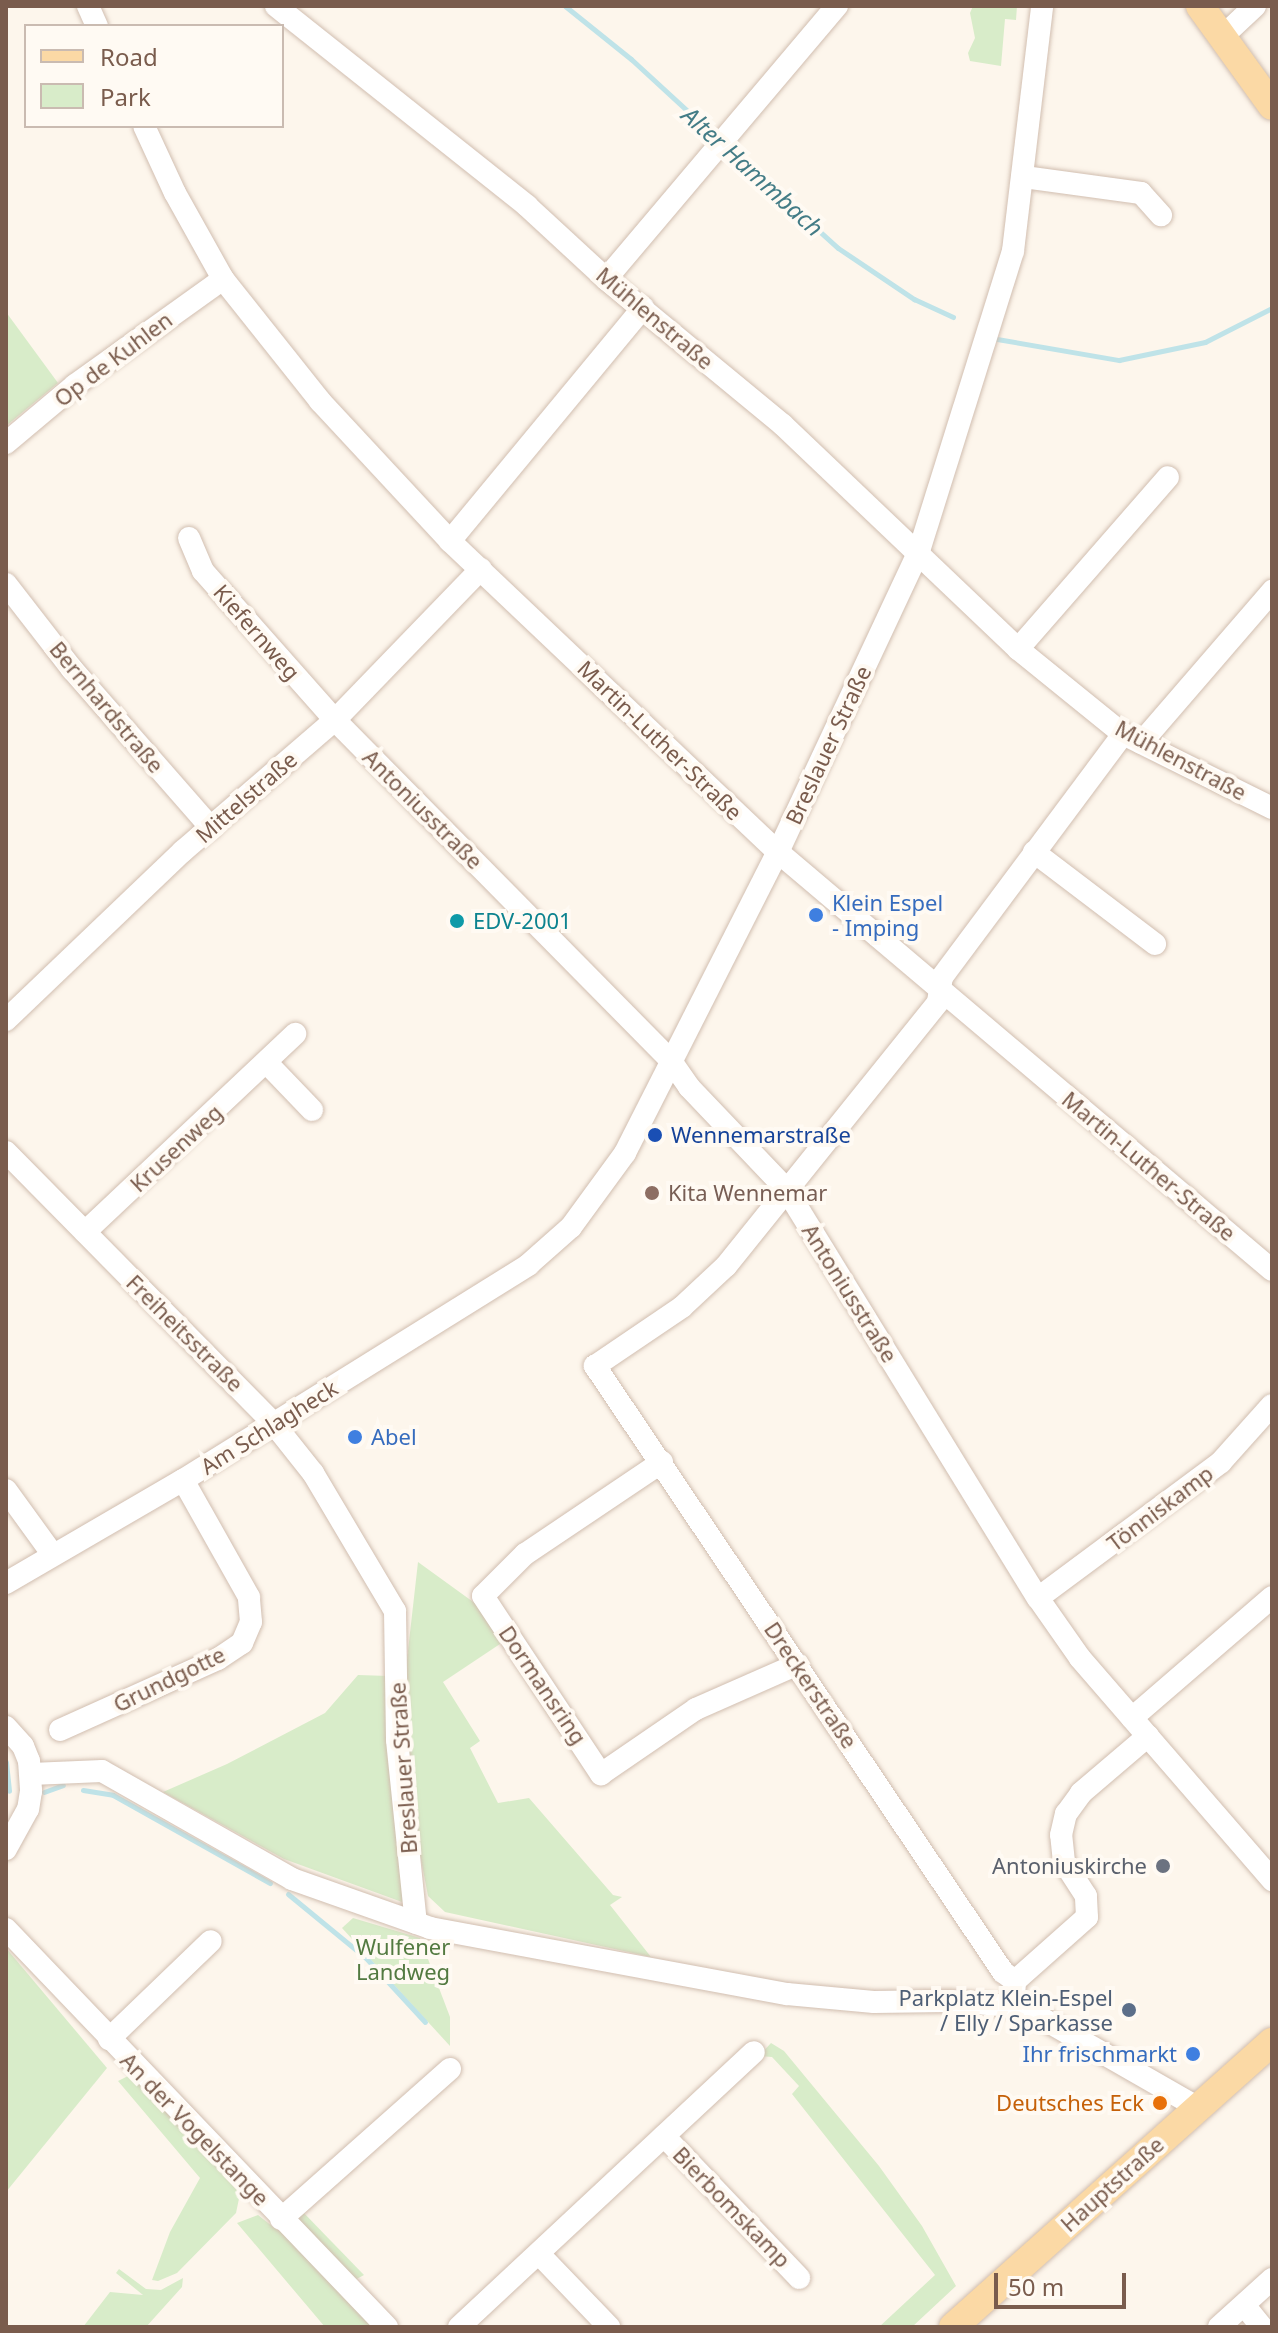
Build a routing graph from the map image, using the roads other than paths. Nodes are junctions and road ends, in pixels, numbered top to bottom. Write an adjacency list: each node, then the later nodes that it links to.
1 (276, 6): 12 (street, Mühlenstraße)
2 (837, 6): 12 (street)
3 (1042, 6): 9 (street, Breslauer Straße)
4 (1200, 6): 6 (main road)
5 (1255, 6): 6 (street)
6 (1223, 36): 7 (main road)
7 (1272, 106)
8 (145, 128): 11 (street, Martin-Luther-Straße)
9 (1024, 177): 10 (street); 18 (street, Breslauer Straße)
10 (1161, 215)
11 (223, 279): 14 (street, Op de Kuhlen); 17 (street, Martin-Luther-Straße)
12 (606, 279): 13 (street, Mühlenstraße)
13 (643, 308): 17 (street); 18 (street, Mühlenstraße)
14 (6, 443)
15 (1168, 477): 22 (street)
16 (189, 538): 23 (street, Kiefernweg)
17 (450, 541): 19 (street, Martin-Luther-Straße)
18 (919, 551): 22 (street, Mühlenstraße); 27 (street, Breslauer Straße)
19 (481, 569): 23 (street, Mittelstraße); 27 (street, Martin-Luther-Straße)
20 (6, 584): 26 (street, Bernhardstraße)
21 (1272, 591): 24 (street)
22 (1018, 649): 24 (street, Mühlenstraße)
23 (335, 720): 26 (street, Mittelstraße); 33 (street, Antoniusstraße)
24 (1132, 738): 25 (street, Mühlenstraße); 28 (street)
25 (1272, 808)
26 (211, 828): 31 (street, Mittelstraße)
27 (778, 852): 30 (street, Martin-Luther-Straße); 33 (street, Breslauer Straße)
28 (1034, 852): 29 (street); 30 (street)
29 (1155, 944)
30 (941, 991): 37 (street); 40 (street, Martin-Luther-Straße)
31 (6, 1020)
32 (295, 1034): 34 (street, Krusenweg)
33 (671, 1061): 37 (street, Antoniusstraße); 39 (street, Breslauer Straße)
34 (267, 1063): 35 (street); 38 (street, Krusenweg)
35 (312, 1110)
36 (6, 1152): 38 (street, Freiheitsstraße)
37 (786, 1189): 43 (street, Dreckerstraße); 49 (street, Antoniusstraße)
38 (85, 1232): 42 (street, Freiheitsstraße)
39 (528, 1265): 42 (street, Am Schlagheck)
40 (1272, 1270)
41 (1269, 1415): 49 (street, Tönniskamp)
42 (274, 1424): 44 (street, Am Schlagheck); 50 (street, Freiheitsstraße)
43 (662, 1462): 51 (street, Dreckerstraße); 51 (street, Dormansring)
44 (183, 1480): 46 (street, Am Schlagheck); 54 (street, Grundgotte)
45 (6, 1490): 46 (street)
46 (53, 1555): 47 (street, Am Schlagheck)
47 (6, 1583)
48 (1272, 1597): 52 (street)
49 (1038, 1598): 52 (street, Antoniusstraße)
50 (395, 1611): 59 (street, Breslauer Straße)
51 (798, 1664): 62 (street, Dreckerstraße)
52 (1132, 1718): 55 (street, Antoniusstraße)
53 (6, 1727): 56 (street)
54 (60, 1730)
55 (1148, 1736): 58 (street, Antoniusstraße); 62 (street)
56 (31, 1774): 57 (street); 59 (street)
57 (6, 1849)
58 (1272, 1880)
59 (416, 1923): 63 (street)
60 (6, 1929): 64 (street, An der Vogelstange)
61 (211, 1941): 64 (street, An der Vogelstange)
62 (1015, 1981): 63 (street)
63 (1013, 2006): 68 (street)
64 (109, 2039): 70 (street, An der Vogelstange)
65 (1272, 2042): 68 (main road, Hauptstraße)
66 (754, 2052): 69 (street, Bierbomskamp)
67 (450, 2069): 70 (street, An der Vogelstange)
68 (1197, 2107): 78 (main road, Hauptstraße)
69 (664, 2136): 71 (street, Bierbomskamp); 72 (street, Bierbomskamp)
70 (281, 2219): 75 (street, An der Vogelstange)
71 (540, 2255): 76 (street, Bierbomskamp); 77 (street)
72 (799, 2278)
73 (1272, 2279): 74 (street)
74 (1244, 2305): 79 (street); 80 (street)
75 (387, 2327)
76 (459, 2327)
77 (609, 2327)
78 (953, 2327)
79 (1219, 2327)
80 (1262, 2327)

